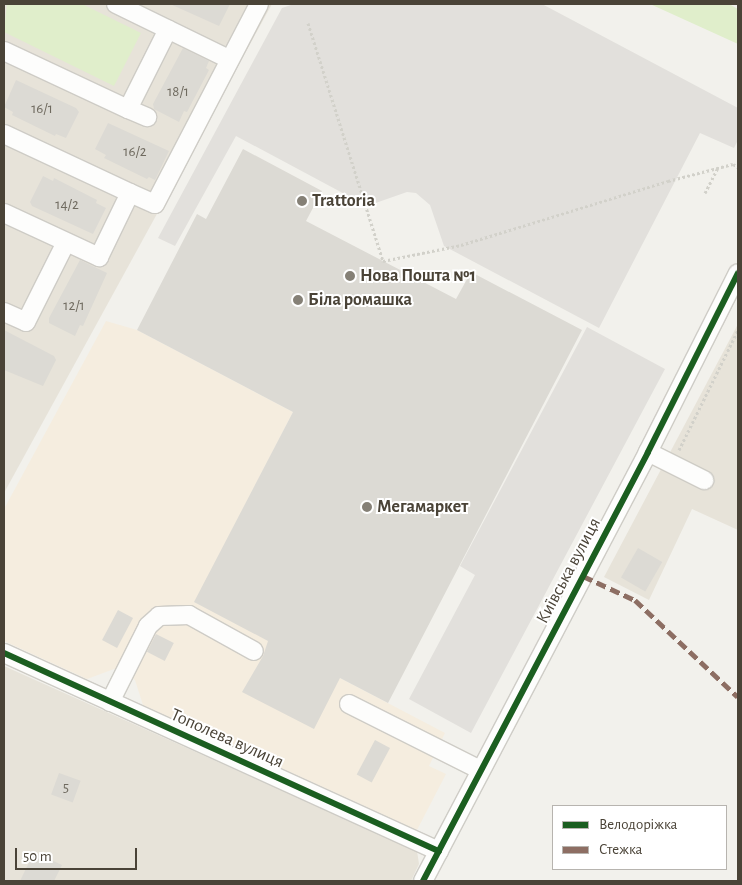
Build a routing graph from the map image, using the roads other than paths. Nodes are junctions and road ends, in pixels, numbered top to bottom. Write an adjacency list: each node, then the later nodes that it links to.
1 (116, 4): 3 (street)
2 (259, 4): 5 (street)
3 (168, 29): 5 (street); 6 (street)
4 (4, 52): 6 (street)
5 (229, 59): 9 (street)
6 (128, 109): 7 (street)
7 (147, 117)
8 (4, 134): 9 (street)
9 (130, 193): 11 (street)
10 (4, 213): 11 (street)
11 (66, 242): 13 (street)
12 (738, 273): 14 (street, Київська вулиця)
13 (4, 312)
14 (648, 452): 15 (street); 20 (street, Київська вулиця)
15 (704, 480)
16 (254, 651): 18 (street)
17 (4, 653): 18 (street, Тополева вулиця)
18 (110, 702): 21 (street, Тополева вулиця)
19 (349, 704): 20 (street)
20 (480, 770): 21 (street, Київська вулиця)
21 (439, 851): 22 (street, Київська вулиця)
22 (423, 881)

